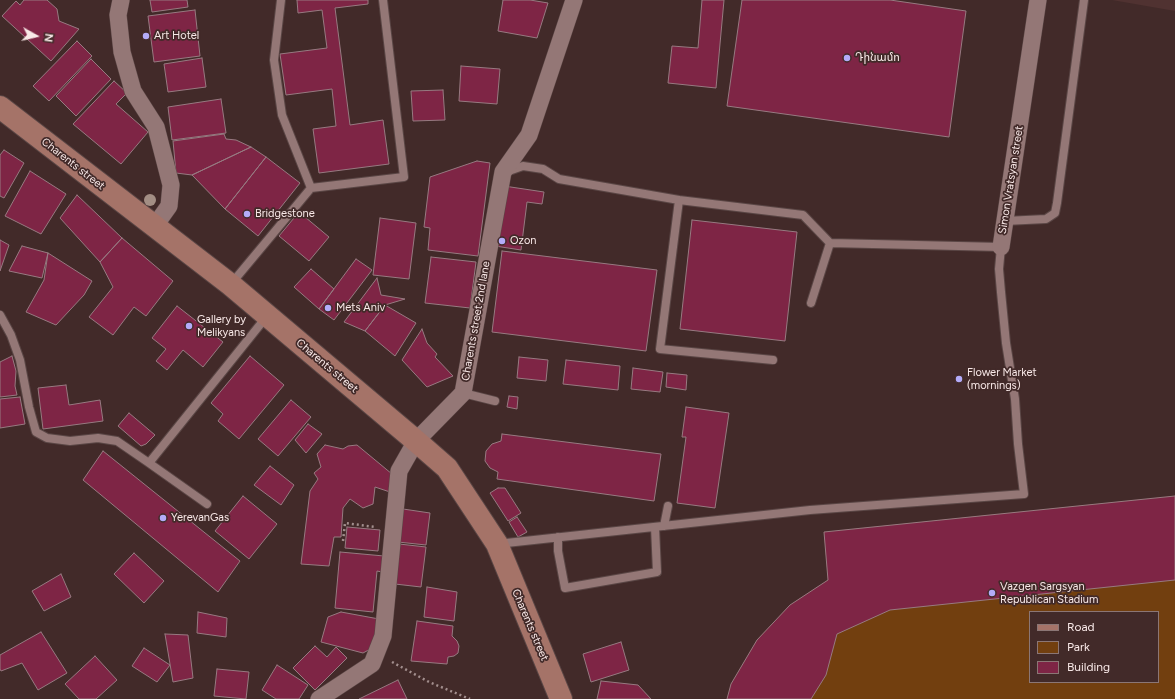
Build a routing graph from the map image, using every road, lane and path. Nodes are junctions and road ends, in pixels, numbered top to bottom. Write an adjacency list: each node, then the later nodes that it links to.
1 (121, 0): 12 (street)
2 (281, 0): 9 (lane)
3 (383, 0): 9 (lane)
4 (574, 0): 8 (street, Charents street 2nd lane)
5 (1038, 0): 11 (street, Simon Vratsyan street)
6 (1084, 0): 11 (lane)
7 (0, 107): 12 (main road, Charents street)
8 (503, 172): 10 (lane); 20 (street, Charents street 2nd lane)
9 (310, 188): 15 (lane)
10 (679, 200): 13 (lane); 19 (lane)
11 (1005, 221): 14 (street, Simon Vratsyan street)
12 (154, 227): 15 (main road, Charents street)
13 (830, 243): 14 (lane, Simon Vratsyan street); 16 (lane)
14 (1001, 247): 27 (lane)
15 (230, 285): 18 (main road, Charents street)
16 (811, 303)
17 (0, 315): 23 (lane)
18 (267, 316): 22 (main road, Charents street); 23 (lane)
19 (773, 360)
20 (463, 393): 21 (lane); 22 (street, Charents street 2nd lane)
21 (496, 401)
22 (416, 441): 31 (main road, Charents street); 32 (street, Charents street 2nd lane)
23 (149, 463): 24 (lane)
24 (207, 504)
25 (668, 506): 27 (lane)
26 (355, 525): 30 (path)
27 (664, 526): 28 (lane)
28 (655, 527): 29 (lane); 29 (lane)
29 (558, 537): 31 (lane)
30 (342, 541)
31 (496, 544): 35 (main road, Charents street)
32 (376, 653): 33 (street, Charents street 2nd lane); 34 (path)
33 (319, 699)
34 (470, 699)
35 (561, 699)

